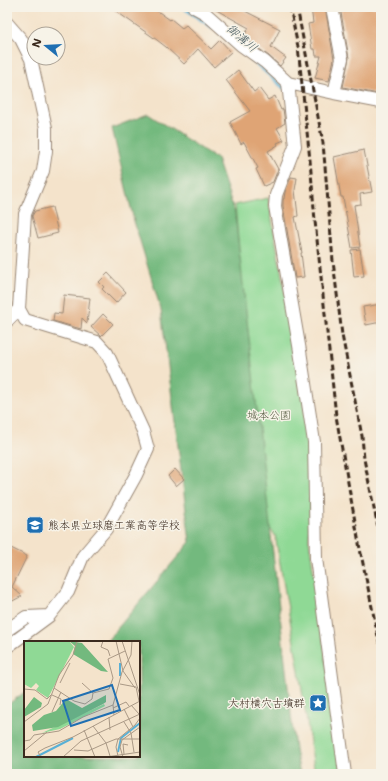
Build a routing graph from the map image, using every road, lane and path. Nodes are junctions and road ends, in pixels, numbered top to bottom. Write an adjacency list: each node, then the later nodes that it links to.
1 (194, 7): 4 (street)
2 (332, 7): 5 (street)
3 (7, 23): 7 (street)
4 (288, 83): 5 (street); 12 (street)
5 (334, 93): 6 (street)
6 (381, 102)
7 (19, 309): 8 (street); 9 (street)
8 (7, 320)
9 (49, 616): 10 (street); 11 (street)
10 (7, 630)
11 (7, 647)
12 (345, 774)

